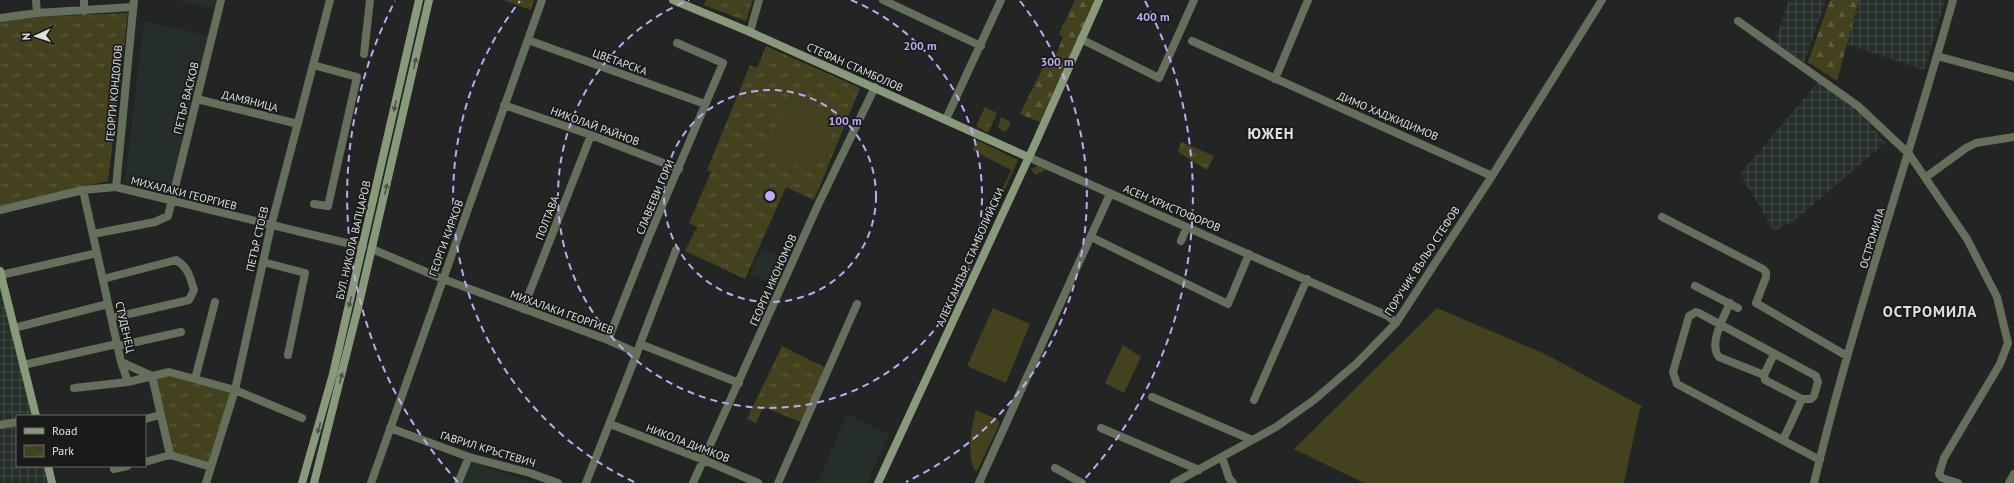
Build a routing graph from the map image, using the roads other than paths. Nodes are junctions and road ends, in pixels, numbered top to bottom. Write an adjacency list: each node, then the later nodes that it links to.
1 (36, 0): 20 (street)
2 (84, 0): 19 (street)
3 (221, 0): 35 (street, ПЕТЪР ВАСКОВ)
4 (330, 0): 31 (street, ПЕТЪР СТОЕВ)
5 (370, 0): 29 (street)
6 (419, 0): 59 (street, БУЛ. НИКОЛА ВАПЦАРОВ, one-way to 59)
7 (429, 0): 60 (street, БУЛ. НИКОЛА ВАПЦАРОВ, one-way to 7)
8 (542, 0): 25 (street, ГЕОРГИ КИРКОВ)
9 (673, 0): 23 (street, СТЕФАН СТАМБОЛОВ)
10 (759, 0): 23 (street)
11 (883, 0): 28 (street)
12 (1002, 0): 28 (street)
13 (1099, 0): 24 (street, АЛЕКСАНДЪР СТАМБОЛИЙСКИ)
14 (1194, 0): 24 (street)
15 (1308, 0): 33 (street)
16 (1602, 0): 45 (street, ПОРУЧИК ВЪЛЬО СТЕФОВ)
17 (1953, 0): 30 (street, ОСТРОМИЛА)
18 (133, 4): 19 (street); 47 (street, ГЕОРГИ КОНДОЛОВ)
19 (84, 11): 20 (street)
20 (37, 13): 21 (street)
21 (0, 18)
22 (1738, 21): 42 (street)
23 (750, 32): 34 (street, СТЕФАН СТАМБОЛОВ)
24 (1081, 39): 43 (street, АЛЕКСАНДЪР СТАМБОЛИЙСКИ)
25 (528, 40): 36 (street, ЦВЕТАРСКА); 37 (street, ГЕОРГИ КИРКОВ)
26 (1192, 41): 33 (street, ДИМО ХАДЖИДИМОВ)
27 (677, 43): 36 (street, СЛАВЕЕВИ ГОРИ)
28 (981, 46): 38 (street)
29 (364, 54)
30 (1938, 56): 32 (street); 42 (street, ОСТРОМИЛА)
31 (313, 65): 39 (street, ПЕТЪР СТОЕВ); 51 (street)
32 (2014, 77)
33 (1274, 79): 45 (street, ДИМО ХАДЖИДИМОВ)
34 (875, 87): 38 (street, СТЕФАН СТАМБОЛОВ); 94 (street, ГЕОРГИ ИКОНОМОВ)
35 (197, 99): 39 (street, ДАМЯНИЦА); 50 (street, ПЕТЪР ВАСКОВ)
36 (705, 104): 44 (street, СЛАВЕЕВИ ГОРИ)
37 (504, 105): 40 (street, НИКОЛАЙ РАЙНОВ); 67 (street, ГЕОРГИ КИРКОВ)
38 (946, 119): 43 (street, СТЕФАН СТАМБОЛОВ)
39 (298, 124): 54 (street, ПЕТЪР СТОЕВ)
40 (591, 135): 44 (street, НИКОЛАЙ РАЙНОВ); 75 (street, ПОЛТАВА)
41 (2014, 137): 46 (street)
42 (1909, 154): 46 (street); 87 (street, ОСТРОМИЛА)
43 (1028, 157): 49 (street, АСЕН ХРИСТОФОРОВ); 135 (street, АЛЕКСАНДЪР СТАМБОЛИЙСКИ)
44 (678, 169): 81 (street, СЛАВЕЕВИ ГОРИ)
45 (1492, 176): 77 (street, ПОРУЧИК ВЪЛЬО СТЕФОВ)
46 (1926, 177): 141 (street)
47 (116, 187): 48 (street, МИХАЛАКИ ГЕОРГИЕВ); 50 (street, МИХАЛАКИ ГЕОРГИЕВ)
48 (83, 190): 52 (street, МИХАЛАКИ ГЕОРГИЕВ); 56 (street, СТУДЕНЕЦ)
49 (1110, 194): 55 (street, АСЕН ХРИСТОФОРОВ); 57 (street)
50 (173, 202): 54 (street, МИХАЛАКИ ГЕОРГИЕВ); 56 (street, ПЕТЪР ВАСКОВ)
51 (314, 204)
52 (0, 210)
53 (1662, 217): 87 (street)
54 (271, 226): 59 (street, МИХАЛАКИ ГЕОРГИЕВ); 64 (street, ПЕТЪР СТОЕВ)
55 (1189, 228): 58 (street); 63 (street, АСЕН ХРИСТОФОРОВ)
56 (93, 234): 62 (street, СТУДЕНЕЦ)
57 (1091, 237): 63 (street); 136 (street)
58 (1181, 240)
59 (362, 247): 126 (street, БУЛ. НИКОЛА ВАПЦАРОВ, one-way to 126)
60 (372, 249): 67 (street, МИХАЛАКИ ГЕОРГИЕВ); 127 (street, БУЛ. НИКОЛА ВАПЦАРОВ, one-way to 60)
61 (676, 250): 82 (street)
62 (97, 253): 65 (street); 66 (street, СТУДЕНЕЦ)
63 (1249, 254): 68 (street, АСЕН ХРИСТОФОРОВ)
64 (263, 262): 85 (street); 96 (street, ПЕТЪР СТОЕВ)
65 (1, 273): 79 (street)
66 (103, 279): 72 (street, СТУДЕНЕЦ); 76 (street)
67 (443, 279): 75 (street, МИХАЛАКИ ГЕОРГИЕВ); 107 (street, ГЕОРГИ КИРКОВ)
68 (1307, 279): 77 (street, АСЕН ХРИСТОФОРОВ); 99 (street)
69 (1695, 286): 71 (street)
70 (215, 302): 92 (street)
71 (1730, 303): 74 (street); 78 (street)
72 (108, 304): 76 (street, СТУДЕНЕЦ); 79 (street)
73 (857, 304): 134 (street)
74 (1738, 308)
75 (524, 309): 81 (street, МИХАЛАКИ ГЕОРГИЕВ)
76 (112, 318): 83 (street, СТУДЕНЕЦ)
77 (1396, 323): 109 (street, ПОРУЧИК ВЪЛЬО СТЕФОВ)
78 (1721, 325): 86 (street); 90 (street); 110 (street)
79 (14, 328): 89 (street)
80 (180, 332): 83 (street)
81 (608, 340): 84 (street, МИХАЛАКИ ГЕОРГИЕВ)
82 (640, 344): 84 (street); 94 (street)
83 (118, 345): 88 (street, СТУДЕНЕЦ); 89 (street)
84 (637, 353): 105 (street)
85 (288, 354)
86 (1774, 354): 90 (street); 98 (street)
87 (1848, 356): 115 (street, ОСТРОМИЛА)
88 (121, 362): 91 (street, СТУДЕНЕЦ); 93 (street)
89 (23, 365): 100 (street)
90 (1764, 375): 98 (street)
91 (152, 376): 92 (street); 93 (street); 101 (street)
92 (196, 379): 96 (street)
93 (128, 382): 95 (street)
94 (739, 383): 114 (street, ГЕОРГИ ИКОНОМОВ)
95 (74, 388)
96 (235, 390): 102 (street); 119 (street, ПЕТЪР СТОЕВ)
97 (1152, 397): 109 (street)
98 (1802, 398): 110 (street)
99 (1254, 400)
100 (36, 415)
101 (160, 415): 103 (street); 111 (street)
102 (302, 418)
103 (146, 419)
104 (16, 422): 106 (street)
105 (610, 424): 114 (street, НИКОЛА ДИМКОВ); 131 (street)
106 (0, 425)
107 (390, 428): 112 (street, ГАВРИЛ КРЪСТЕВИЧ); 128 (street, ГЕОРГИ КИРКОВ)
108 (1101, 428): 122 (street)
109 (1252, 440): 113 (street, ПОРУЧИК ВЪЛЬО СТЕФОВ)
110 (1783, 440): 115 (street)
111 (170, 455): 116 (street); 119 (street)
112 (469, 457): 129 (street); 130 (street, ГАВРИЛ КРЪСТЕВИЧ)
113 (1222, 457): 122 (street, ПОРУЧИК ВЪЛЬО СТЕФОВ); 139 (street)
114 (704, 460): 132 (street, ГЕОРГИ ИКОНОМОВ); 133 (street, НИКОЛА ДИМКОВ)
115 (1820, 460): 140 (street, ОСТРОМИЛА)
116 (146, 462)
117 (48, 467): 124 (street)
118 (123, 467): 121 (street)
119 (211, 467): 125 (street, ПЕТЪР СТОЕВ)
120 (1055, 468): 137 (street)
121 (114, 469)
122 (1199, 470): 138 (street, ПОРУЧИК ВЪЛЬО СТЕФОВ)
123 (2014, 474): 142 (street)
124 (52, 483)
125 (206, 483)
126 (302, 483)
127 (314, 483)
128 (371, 483)
129 (458, 483)
130 (558, 483)
131 (586, 483)
132 (693, 483)
133 (758, 483)
134 (778, 483)
135 (878, 483)
136 (979, 483)
137 (1082, 483)
138 (1174, 483)
139 (1233, 483)
140 (1814, 483)
141 (1958, 483)
142 (2009, 483)

